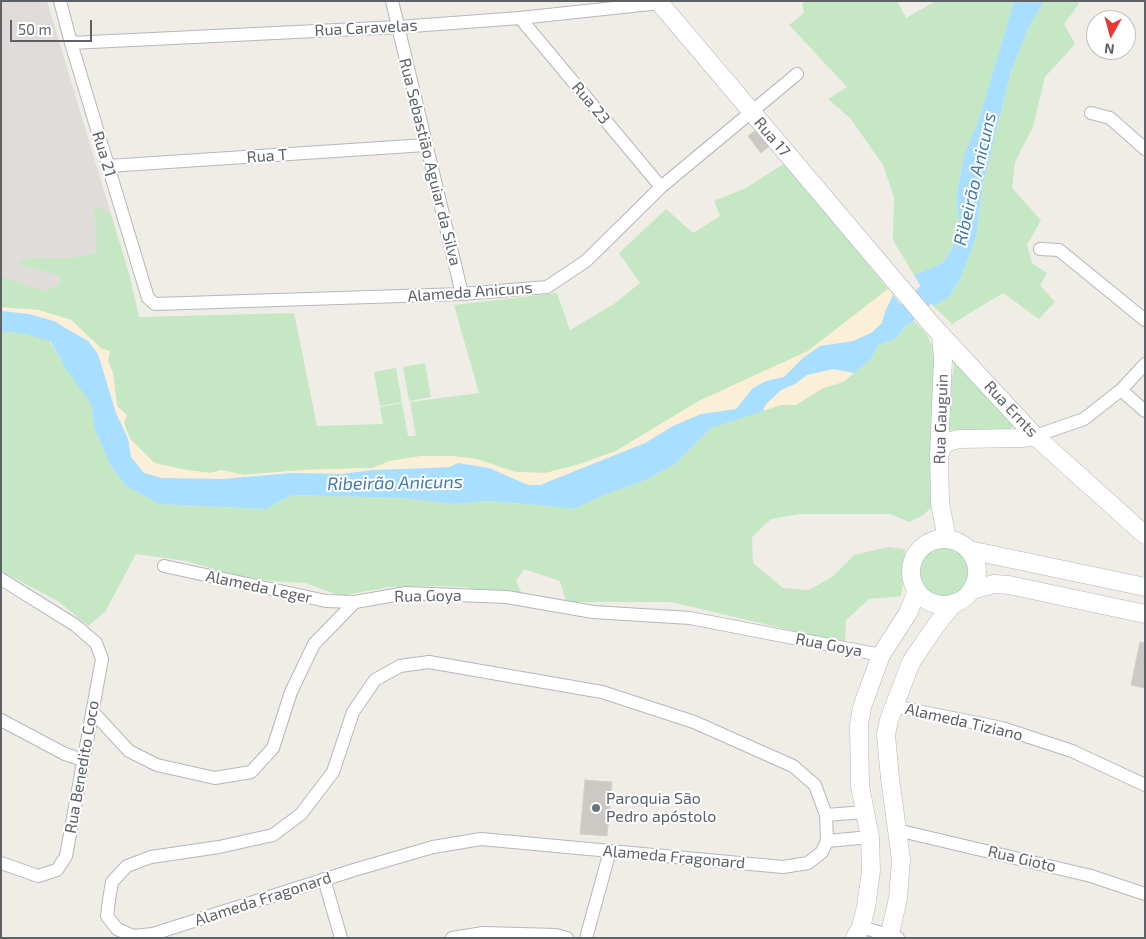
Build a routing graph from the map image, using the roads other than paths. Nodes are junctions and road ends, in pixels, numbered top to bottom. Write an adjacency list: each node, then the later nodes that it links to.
1 (60, 1): 6 (street, Rua 21)
2 (392, 1): 5 (street, Rua Sebastião Aguiar da Silva)
3 (659, 2): 4 (street, Rua Caravelas); 8 (street, Rua 17)
4 (520, 18): 5 (street, Rua Caravelas); 13 (street, Rua 23)
5 (398, 27): 6 (street, Rua Caravelas); 10 (street, Rua Sebastião Aguiar da Silva)
6 (71, 43): 12 (street, Rua 21)
7 (797, 74): 8 (street, Alameda Anicuns)
8 (751, 112): 13 (street, Alameda Anicuns); 15 (street, Rua 17)
9 (1091, 113): 11 (street)
10 (426, 145): 12 (street, Rua T); 16 (street, Rua Sebastião Aguiar da Silva)
11 (1145, 149)
12 (108, 166): 17 (street, Rua 21)
13 (662, 187): 16 (street, Alameda Anicuns)
14 (1040, 249): 18 (street)
15 (887, 272): 19 (street, Rua Ernts)
16 (462, 294): 17 (street, Alameda Anicuns)
17 (154, 304)
18 (1145, 320)
19 (937, 329): 23 (street, Rua Ernts); 24 (street, Rua Gauguin)
20 (1145, 364): 21 (street)
21 (1121, 390): 22 (street); 23 (street)
22 (1145, 411)
23 (1035, 436): 24 (street); 26 (street, Rua Ernts)
24 (940, 455): 25 (street, Rua Gauguin)
25 (940, 504): 27 (street, Rua Gauguin); 28 (street, Rua Gauguin)
26 (1145, 536)
27 (947, 539): 28 (street); 29 (street)
28 (927, 543): 34 (street)
29 (969, 550): 32 (street); 33 (street)
30 (164, 566): 35 (street, Alameda Leger)
31 (1, 579): 40 (street, Rua Benedito Coco)
32 (1145, 587)
33 (972, 590): 36 (street); 37 (street)
34 (917, 591): 36 (street); 38 (street)
35 (355, 602): 38 (street, Rua Goya); 40 (street)
36 (954, 603): 39 (street)
37 (1145, 614)
38 (881, 655): 44 (street)
39 (893, 706): 43 (street, Alameda Tiziano); 46 (street)
40 (92, 711): 42 (street, Rua Benedito Coco)
41 (1, 720): 42 (street)
42 (84, 760): 50 (street, Rua Benedito Coco)
43 (1145, 785)
44 (865, 812): 45 (street); 47 (street)
45 (826, 816): 48 (street, Alameda Fragonard); 51 (street, Alameda Fragonard)
46 (898, 830): 52 (street, Rua Gioto); 54 (street)
47 (870, 837): 48 (street); 53 (street)
48 (827, 841): 49 (street, Alameda Fragonard)
49 (610, 851): 51 (street, Alameda Fragonard); 58 (street)
50 (1, 863)
51 (324, 879): 55 (street)
52 (1145, 894)
53 (858, 932): 54 (street)
54 (892, 937)
55 (341, 938)
56 (452, 938): 57 (street)
57 (567, 938)
58 (586, 938)

